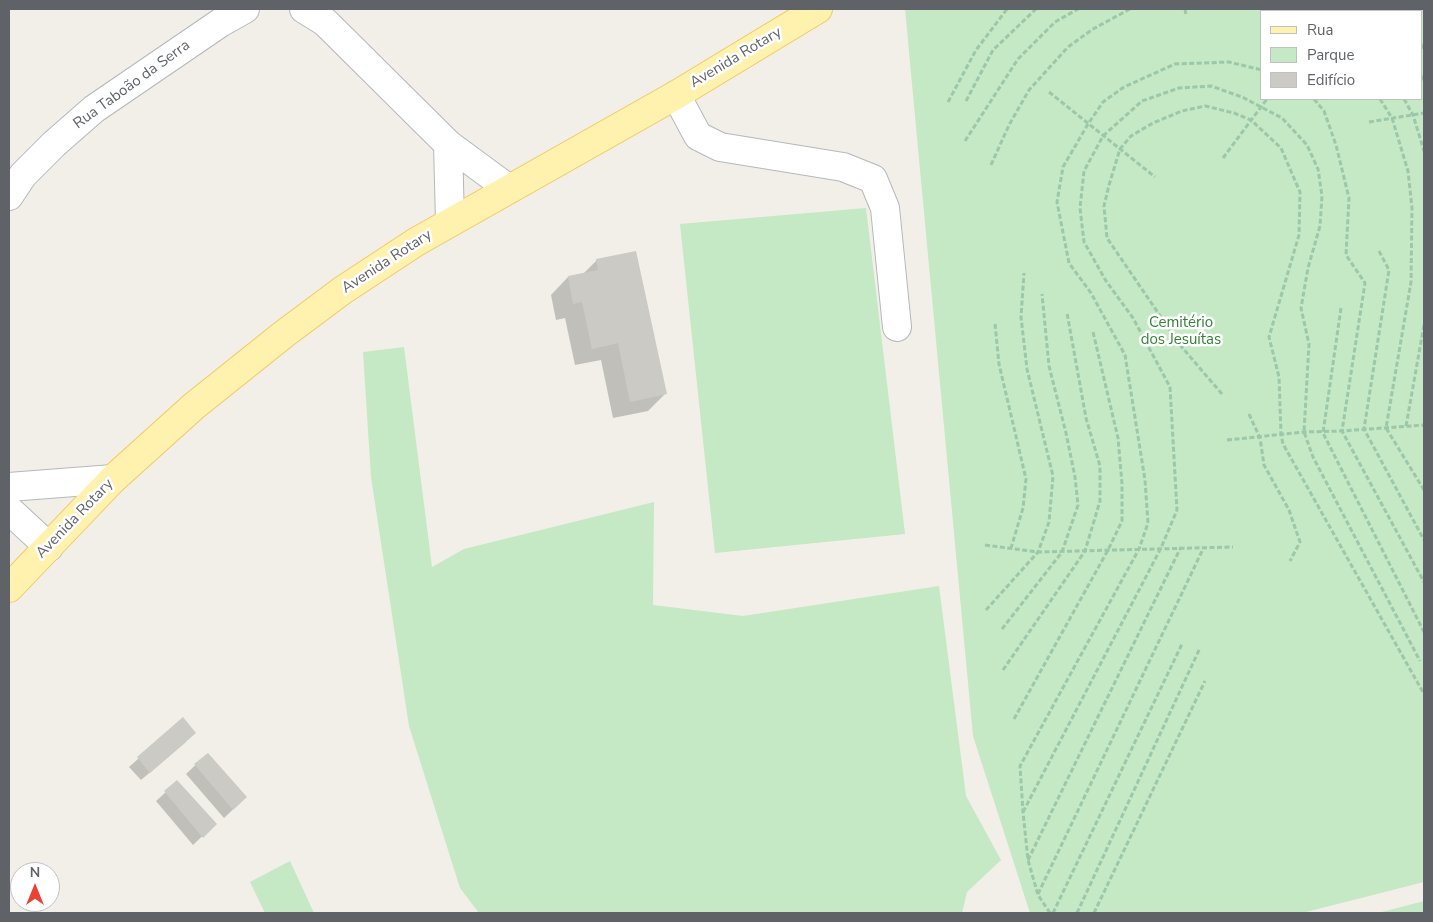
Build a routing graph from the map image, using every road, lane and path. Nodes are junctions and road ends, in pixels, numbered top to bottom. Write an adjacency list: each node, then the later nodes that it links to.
1 (245, 9): 35 (street, Rua Taboão da Serra)
2 (818, 9): 12 (main road, Avenida Rotary)
3 (1007, 9): 18 (path)
4 (1036, 9): 17 (path)
5 (1078, 9): 27 (path)
6 (1130, 9): 32 (path)
7 (1185, 9): 9 (path)
8 (324, 13): 28 (street)
9 (1186, 15)
10 (1260, 70): 25 (path)
11 (1049, 92): 25 (path)
12 (676, 95): 34 (main road, Avenida Rotary); 44 (street)
13 (1266, 100): 19 (path)
14 (1315, 100): 52 (path)
15 (1381, 100): 22 (path)
16 (1405, 100): 21 (path)
17 (966, 101)
18 (948, 102)
19 (1261, 106): 23 (path); 26 (path); 53 (path)
20 (1424, 113): 21 (path)
21 (1413, 115): 22 (path); 30 (path)
22 (1392, 118): 24 (path); 50 (path)
23 (1251, 120): 29 (path); 31 (path); 55 (path)
24 (1369, 122)
25 (1088, 124): 26 (path); 70 (path)
26 (1103, 136): 29 (path); 69 (path)
27 (965, 141)
28 (448, 144): 34 (street); 36 (street)
29 (1120, 150): 33 (path); 46 (path)
30 (1424, 151)
31 (1223, 158)
32 (991, 165)
33 (1155, 177)
34 (510, 189): 36 (main road, Avenida Rotary)
35 (9, 196)
36 (450, 222): 58 (main road, Avenida Rotary)
37 (1380, 251): 51 (path)
38 (1024, 273): 73 (path)
39 (1042, 294): 74 (path)
40 (1342, 308): 54 (path)
41 (1066, 313): 72 (path)
42 (995, 324): 68 (path)
43 (1424, 325): 49 (path)
44 (897, 327)
45 (1094, 332): 71 (path)
46 (1222, 394)
47 (1248, 414): 56 (path)
48 (1424, 425): 49 (path)
49 (1406, 426): 50 (path)
50 (1386, 428): 51 (path); 60 (path)
51 (1364, 430): 52 (path); 62 (path)
52 (1342, 431): 54 (path); 76 (path)
53 (1304, 432): 54 (path); 55 (path); 83 (path)
54 (1323, 432): 80 (path)
55 (1281, 434): 56 (path); 86 (path)
56 (1260, 438): 57 (path); 75 (path)
57 (1227, 440)
58 (113, 479): 59 (street); 66 (main road, Avenida Rotary)
59 (9, 487)
60 (1424, 490)
61 (9, 510): 66 (street)
62 (1424, 540)
63 (985, 545): 68 (path)
64 (1204, 546): 65 (path); 67 (path); 90 (path)
65 (1233, 546)
66 (49, 547): 77 (main road, Avenida Rotary)
67 (1181, 547): 69 (path); 89 (path)
68 (1011, 548): 73 (path)
69 (1160, 548): 70 (path); 88 (path)
70 (1139, 549): 71 (path); 88 (path)
71 (1108, 550): 72 (path); 87 (path)
72 (1085, 551): 74 (path); 84 (path)
73 (1038, 552): 74 (path); 78 (path)
74 (1062, 552): 79 (path)
75 (1290, 561)
76 (1424, 582)
77 (9, 588)
78 (986, 610)
79 (1002, 629)
80 (1424, 632)
81 (1182, 644): 91 (path)
82 (1200, 648): 92 (path)
83 (1420, 661)
84 (1003, 670)
85 (1205, 681): 93 (path)
86 (1424, 694)
87 (1014, 720)
88 (1022, 812): 89 (path)
89 (1028, 860): 90 (path)
90 (1038, 895): 91 (path)
91 (1052, 913)
92 (1077, 913)
93 (1094, 913)

